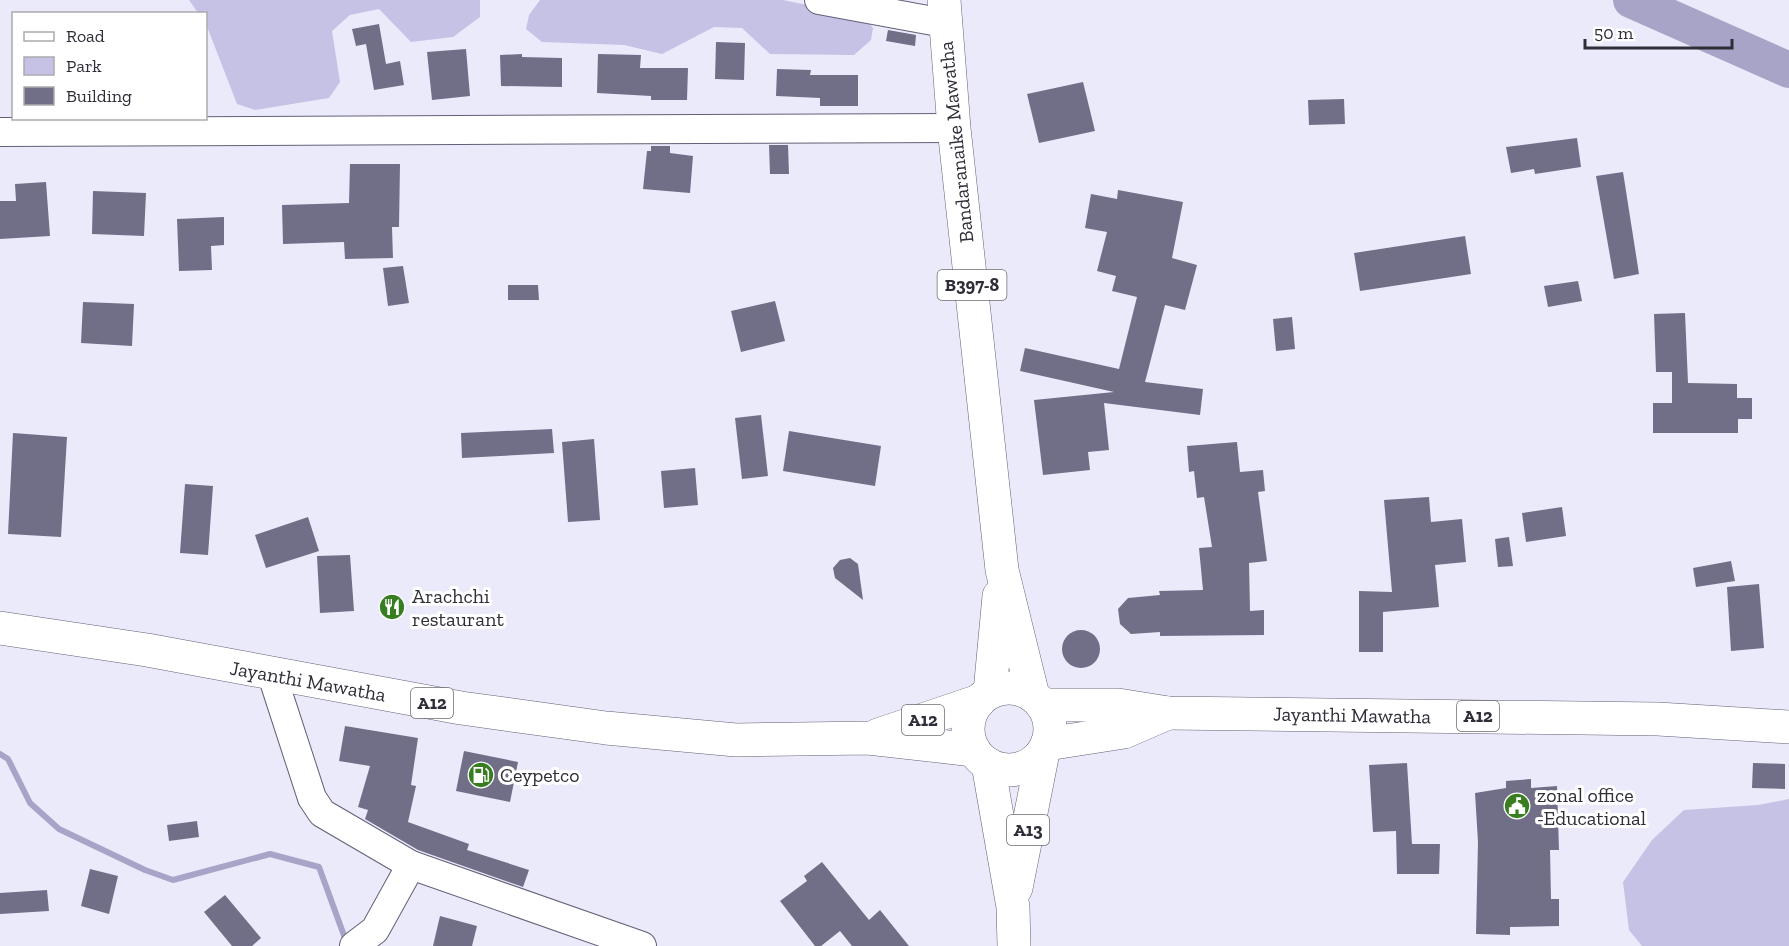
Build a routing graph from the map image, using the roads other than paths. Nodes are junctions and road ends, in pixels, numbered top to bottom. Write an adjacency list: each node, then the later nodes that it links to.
1 (819, 0): 2 (street)
2 (944, 12): 3 (main road, Bandaranaike Mawatha / B397-8)
3 (954, 128): 4 (street); 5 (main road, Bandaranaike Mawatha / B397-8)
4 (0, 132)
5 (1002, 570): 8 (main road, Bandaranaike Mawatha / B397-8); 9 (main road, Bandaranaike Mawatha / B397-8)
6 (0, 628): 7 (main road, Jayanthi Mawatha / A12)
7 (272, 675): 12 (main road, Jayanthi Mawatha / A12); 15 (street)
8 (985, 697): 9 (main road); 12 (main road, Jayanthi Mawatha / A12); 14 (main road)
9 (1038, 701): 10 (main road, Jayanthi Mawatha / A12); 13 (main road)
10 (1168, 713): 11 (main road, Jayanthi Mawatha / A12); 13 (main road, Jayanthi Mawatha / A12)
11 (1789, 727)
12 (868, 738): 14 (main road, Jayanthi Mawatha / A12)
13 (1045, 748): 14 (main road); 16 (main road, A13)
14 (981, 757): 16 (main road, A13)
15 (411, 865): 17 (street); 18 (street)
16 (1013, 908): 19 (main road, A13)
17 (364, 942)
18 (642, 946)
19 (1014, 946)

